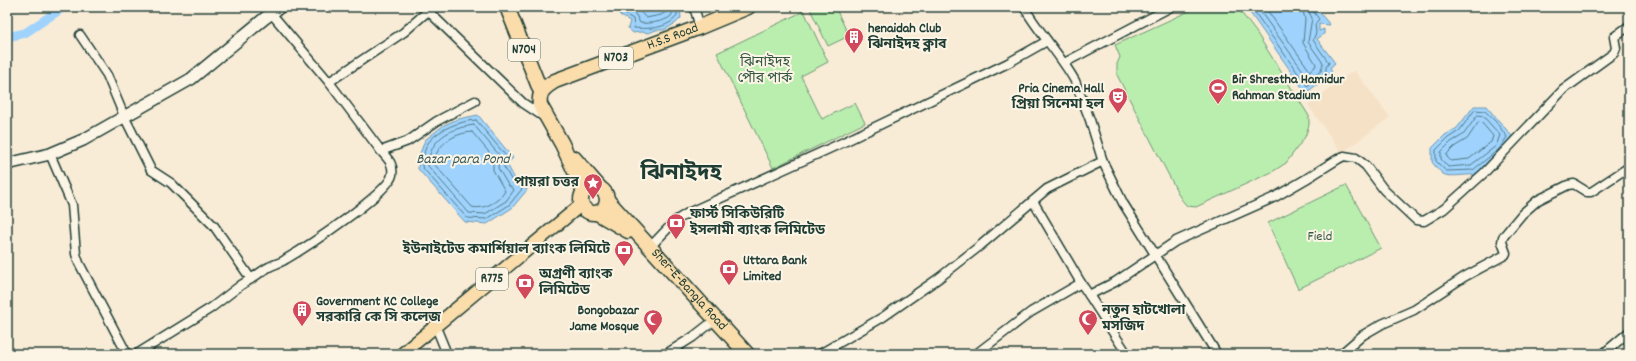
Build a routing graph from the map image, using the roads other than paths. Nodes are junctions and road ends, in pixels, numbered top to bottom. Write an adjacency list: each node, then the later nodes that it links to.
1 (435, 7): 7 (street)
2 (507, 7): 15 (highway, N704)
3 (694, 7): 10 (street)
4 (748, 7): 10 (highway, H.S.S Road / N703)
5 (1024, 7): 12 (street)
6 (1171, 7): 13 (street)
7 (426, 9): 14 (street); 18 (street)
8 (276, 10): 14 (street); 17 (street)
9 (1629, 26): 30 (street)
10 (700, 27): 15 (highway, H.S.S Road / N703)
11 (80, 35): 17 (street)
12 (1048, 41): 13 (street); 29 (street)
13 (1064, 63): 22 (street)
14 (329, 82): 20 (street)
15 (541, 92): 18 (highway)
16 (474, 101): 20 (street)
17 (124, 116): 21 (street); 31 (street)
18 (548, 120): 19 (highway)
19 (562, 144): 25 (highway); 28 (highway)
20 (381, 151): 31 (street)
21 (50, 154): 23 (street); 37 (street)
22 (1103, 161): 27 (street); 30 (street)
23 (7, 164)
24 (1629, 167): 48 (street)
25 (599, 188): 26 (highway, Sher-E-Bangla Road); 28 (highway)
26 (608, 201): 28 (highway); 29 (highway, Sher-E-Bangla Road)
27 (1033, 202): 32 (street); 44 (street)
28 (587, 205): 29 (highway, Sher-E-Bangla Road); 35 (main road, R775); 39 (main road, R775)
29 (648, 246): 34 (highway, Sher-E-Bangla Road)
30 (1156, 255): 33 (street); 47 (street)
31 (251, 279): 38 (street)
32 (1081, 283): 33 (street); 45 (street)
33 (1089, 295): 46 (street)
34 (716, 319): 42 (street); 43 (highway, Sher-E-Bangla Road)
35 (438, 332): 40 (main road, R775); 41 (street)
36 (1629, 332): 49 (street)
37 (127, 354)
38 (136, 354)
39 (402, 354)
40 (412, 354)
41 (446, 354)
42 (666, 354)
43 (747, 354)
44 (820, 354)
45 (976, 354)
46 (1127, 354)
47 (1217, 354)
48 (1341, 354)
49 (1603, 354)

